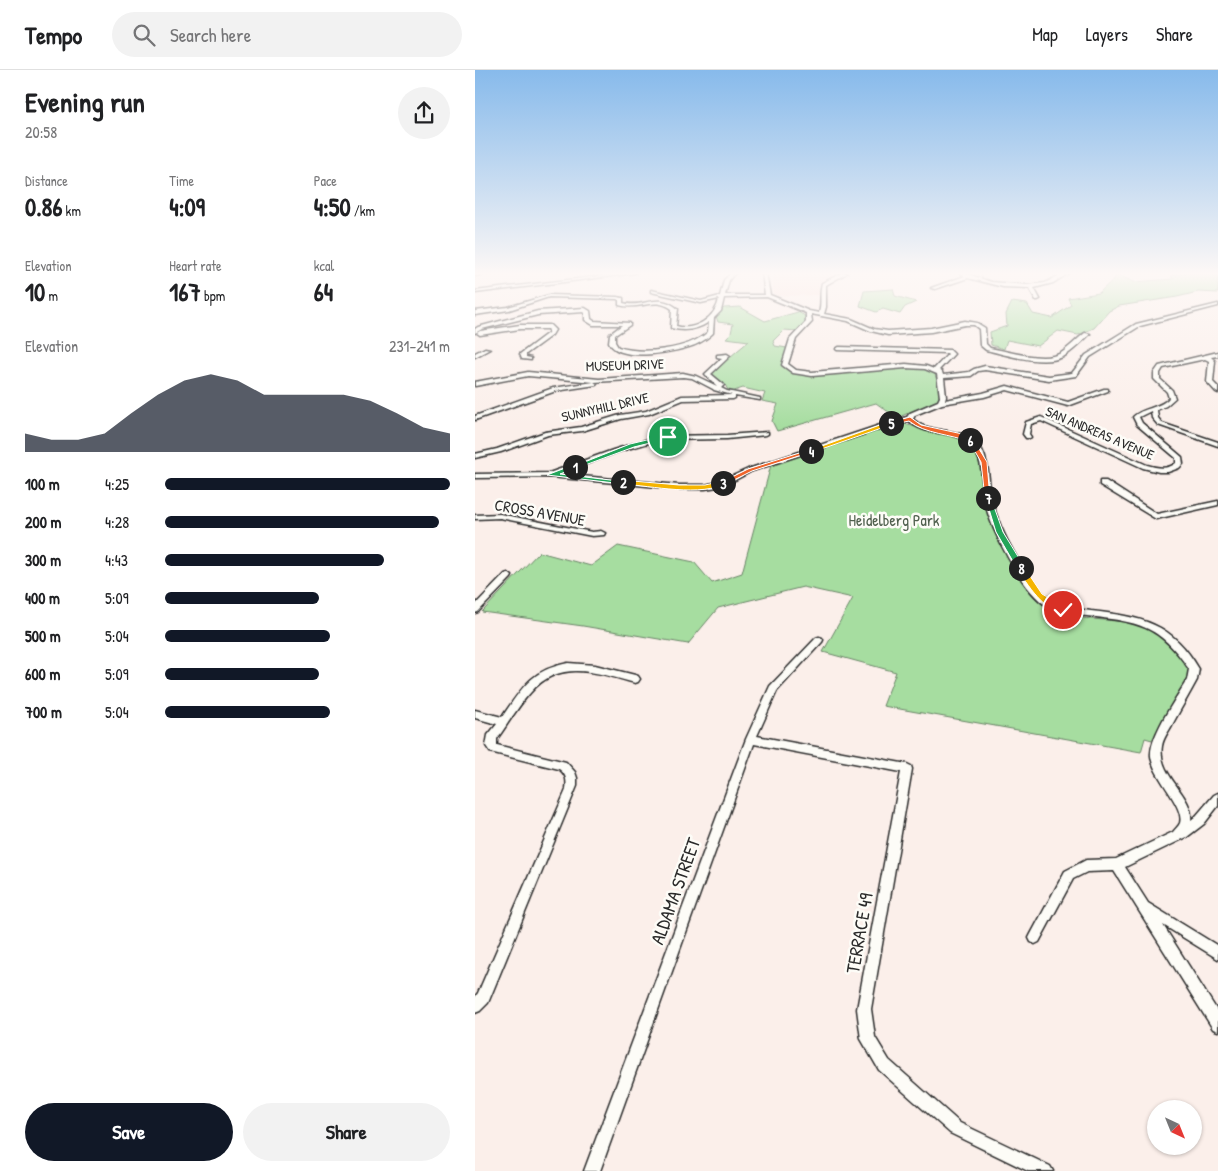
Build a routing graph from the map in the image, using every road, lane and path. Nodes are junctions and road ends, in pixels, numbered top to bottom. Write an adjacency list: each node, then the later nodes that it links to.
1 (495, 324): 11 (street)
2 (627, 324): 5 (street)
3 (672, 324): 4 (street)
4 (700, 324)
5 (711, 324)
6 (807, 324): 24 (street)
7 (860, 324): 8 (street)
8 (955, 324)
9 (976, 324): 13 (street)
10 (1141, 324): 16 (street)
11 (476, 330): 23 (street)
12 (1087, 334): 13 (street)
13 (1077, 342): 14 (street)
14 (1084, 344)
15 (1091, 346): 16 (street)
16 (1098, 348): 24 (street)
17 (487, 349): 20 (street)
18 (839, 349): 24 (street)
19 (1218, 354): 22 (street, SAN ANDREAS AVENUE)
20 (475, 355)
21 (719, 356): 27 (street)
22 (1207, 357): 29 (street); 33 (street, SAN ANDREAS AVENUE)
23 (529, 359)
24 (938, 373): 32 (street)
25 (607, 380): 26 (street, MUSEUM DRIVE); 27 (street, MUSEUM DRIVE); 34 (street)
26 (475, 384)
27 (716, 389): 30 (street, MUSEUM DRIVE)
28 (1106, 390): 32 (street)
29 (1218, 391)
30 (743, 396): 31 (street); 39 (street, SUNNYHILL DRIVE)
31 (758, 399)
32 (941, 402): 35 (street)
33 (1154, 409): 37 (street, SAN ANDREAS AVENUE); 38 (street)
34 (475, 418)
35 (910, 419): 40 (street); 55 (street)
36 (766, 433): 40 (street)
37 (1028, 437)
38 (1218, 444)
39 (475, 456)
40 (551, 475): 41 (street)
41 (475, 476)
42 (1103, 483): 45 (street)
43 (1218, 502): 45 (street)
44 (475, 517): 46 (street, CROSS AVENUE)
45 (1156, 517)
46 (601, 533)
47 (508, 576): 48 (street)
48 (475, 610)
49 (819, 640): 53 (street, ALDAMA STREET)
50 (635, 679): 52 (street)
51 (475, 714): 52 (street)
52 (504, 722): 60 (street)
53 (751, 739): 62 (street, ALDAMA STREET); 63 (street, TERRACE 49)
54 (1218, 798): 55 (street)
55 (1177, 836): 56 (street)
56 (1117, 865): 57 (street); 58 (street)
57 (1145, 907): 59 (street); 61 (street)
58 (1035, 938)
59 (1218, 953)
60 (475, 1006)
61 (1218, 1024)
62 (592, 1171)
63 (1045, 1171)

